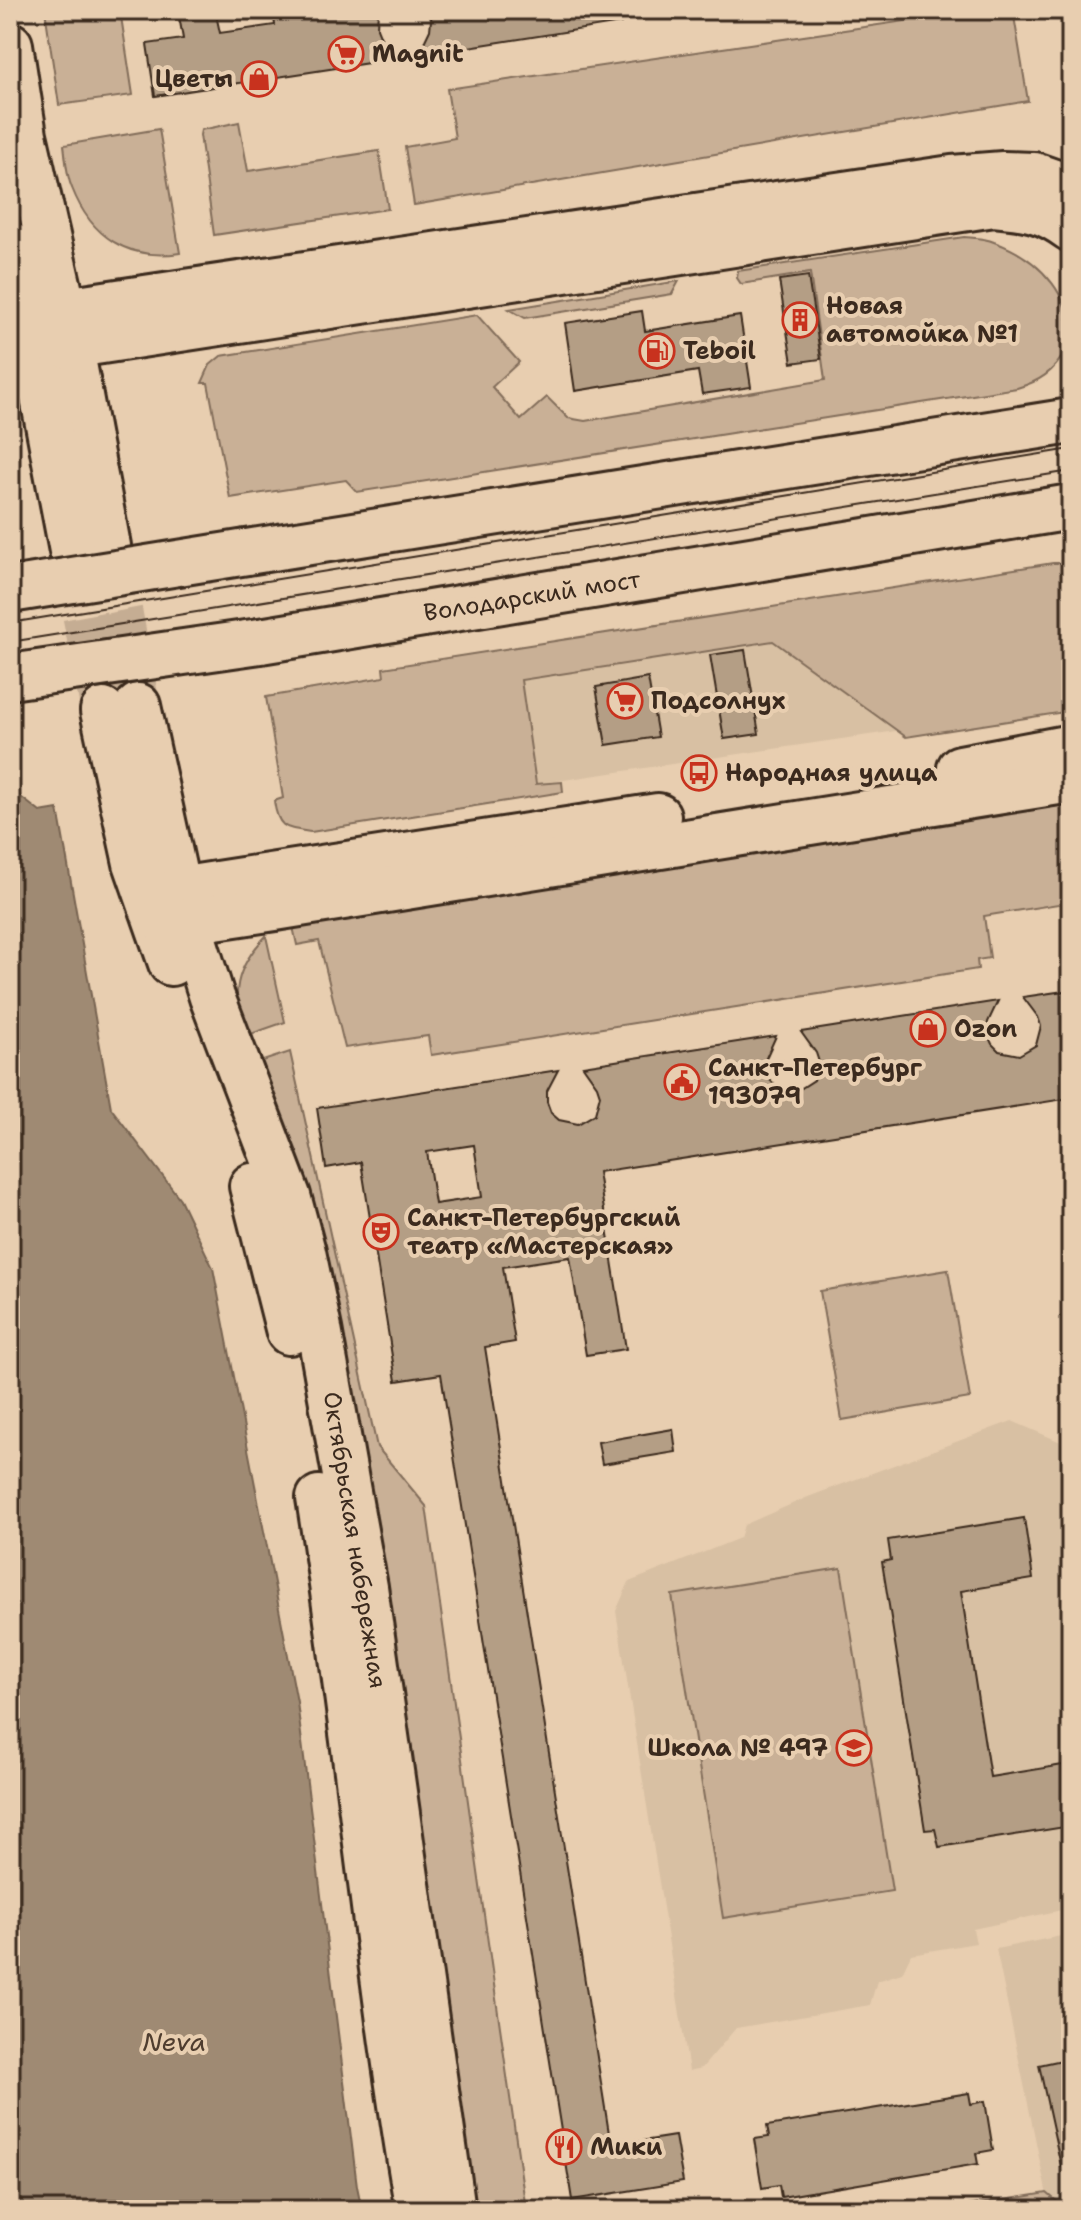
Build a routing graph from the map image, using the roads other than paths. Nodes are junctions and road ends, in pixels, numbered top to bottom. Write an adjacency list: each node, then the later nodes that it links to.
1 (10, 45): 5 (main road)
2 (1071, 188): 5 (main road)
3 (1071, 229): 5 (main road)
4 (10, 245): 5 (main road)
5 (55, 330): 9 (main road)
6 (1071, 402): 7 (main road)
7 (1053, 425): 10 (main road, bridge)
8 (1065, 511): 11 (main road, Володарский мост, bridge)
9 (90, 548)
10 (10, 590)
11 (10, 677)
12 (121, 708): 15 (main road, Октябрьская набережная)
13 (1071, 747): 15 (main road)
14 (1071, 780): 15 (main road)
15 (173, 910): 16 (main road, Октябрьская набережная); 17 (main road, Октябрьская набережная)
16 (418, 2210)
17 (453, 2210)

